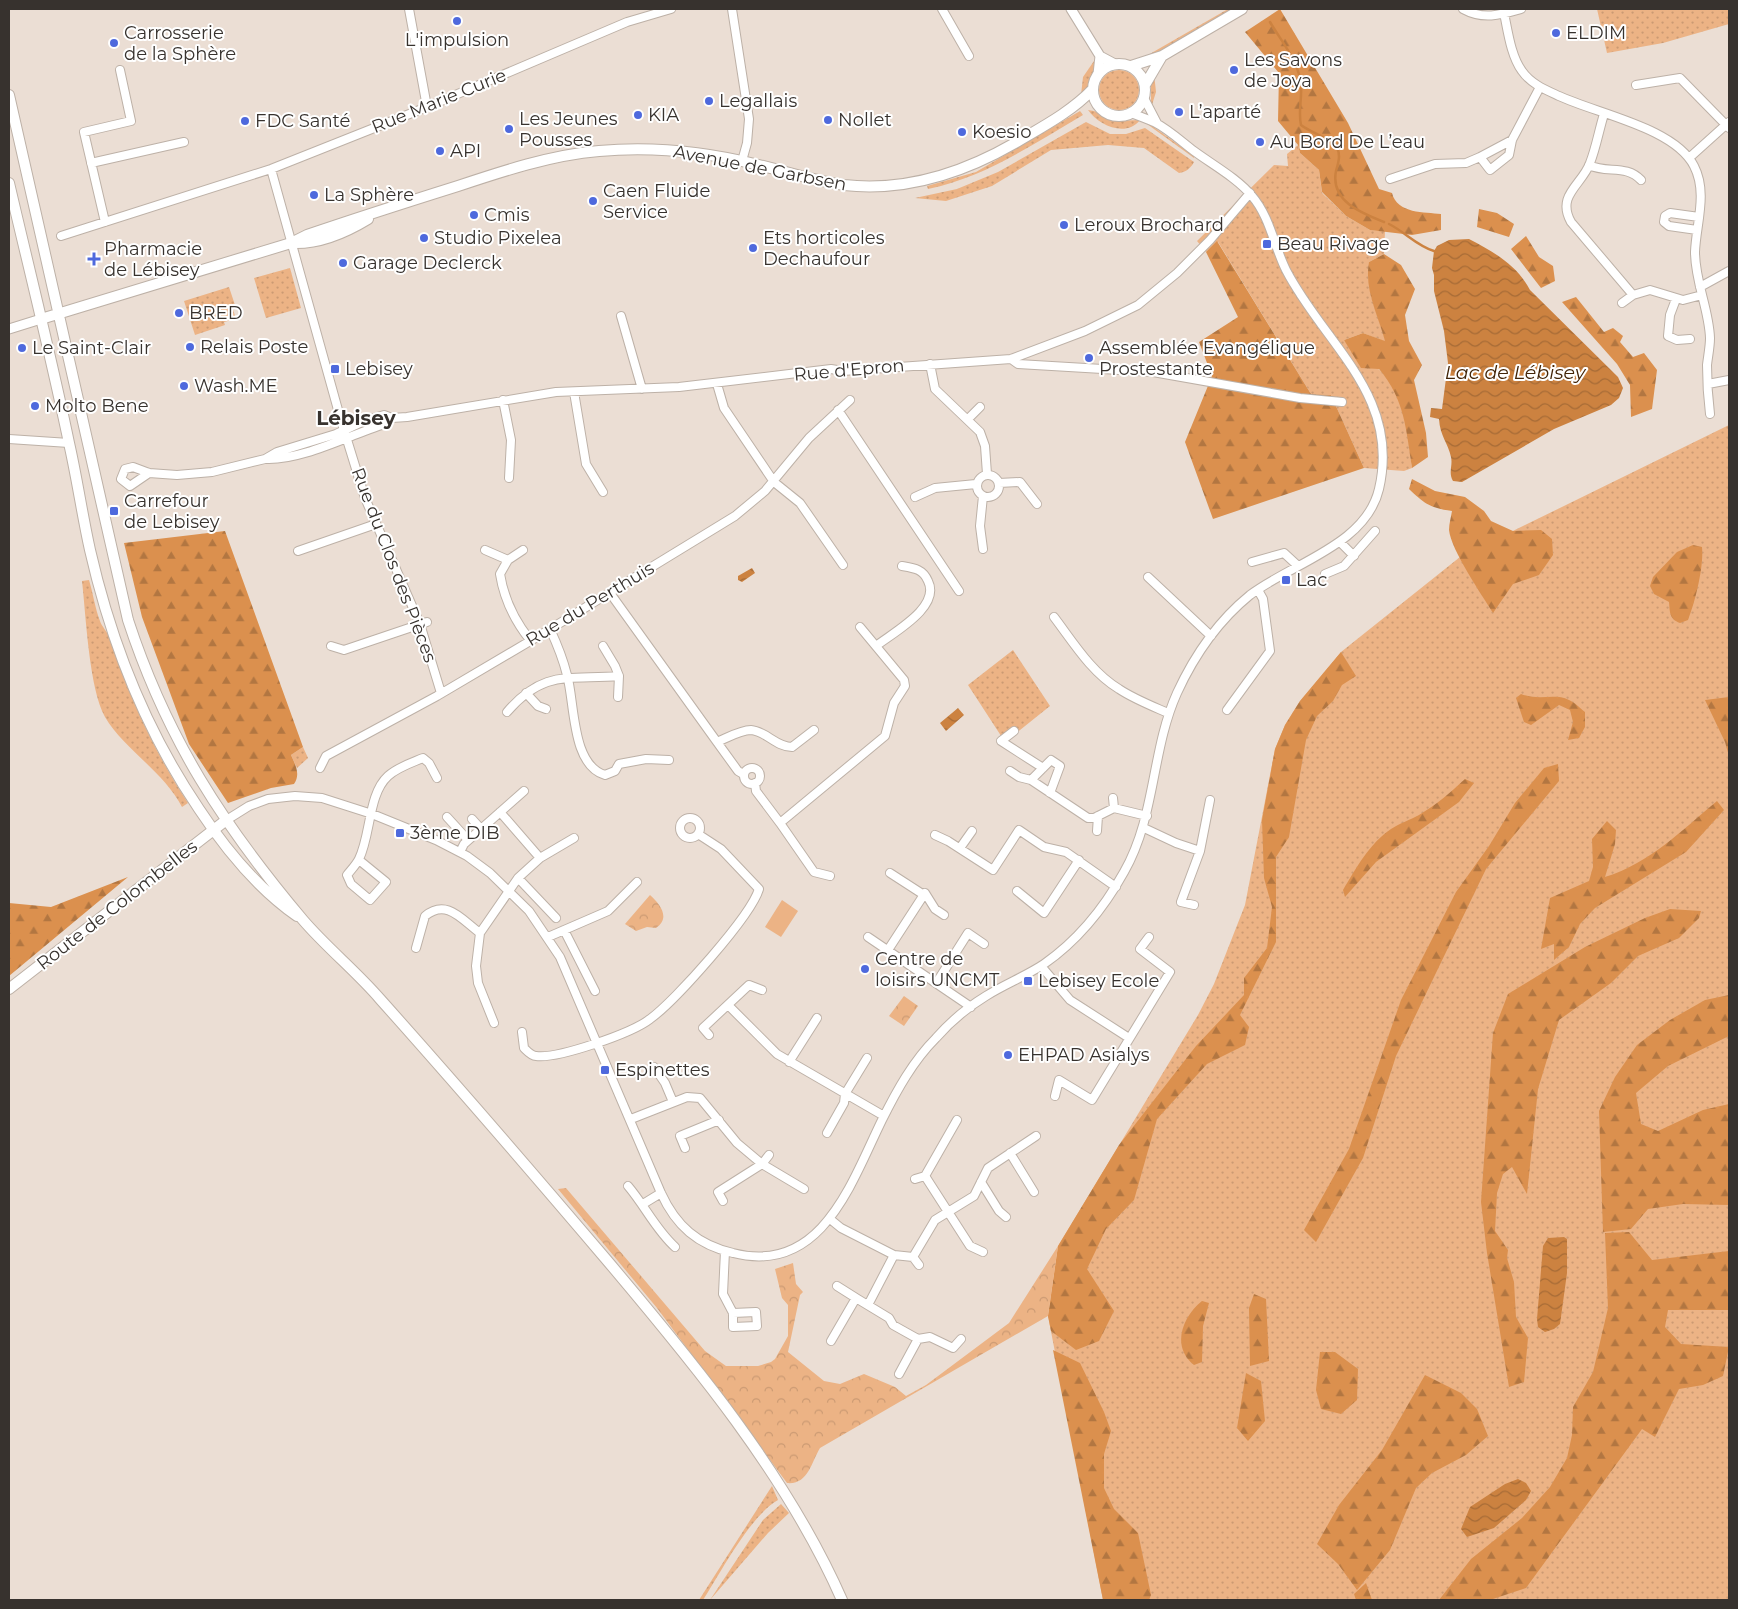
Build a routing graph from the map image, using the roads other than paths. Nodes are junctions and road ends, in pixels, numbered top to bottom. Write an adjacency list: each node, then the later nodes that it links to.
1 (409, 9): 25 (street)
2 (671, 9): 25 (street, Rue Marie Curie)
3 (732, 9): 36 (street)
4 (942, 9): 12 (street)
5 (1071, 9): 13 (street)
6 (1242, 9): 14 (main road)
7 (1463, 9): 11 (street)
8 (1475, 9): 11 (street)
9 (1512, 9): 11 (street)
10 (1520, 9): 11 (street)
11 (1503, 11): 21 (street)
12 (969, 56)
13 (1100, 56): 15 (street); 18 (street)
14 (1162, 56): 16 (main road); 19 (main road)
15 (1115, 64): 16 (main road); 18 (main road)
16 (1131, 66): 19 (main road)
17 (120, 70): 37 (street)
18 (1098, 74): 22 (main road)
19 (1145, 85): 24 (main road)
20 (1636, 85): 31 (street)
21 (1540, 88): 29 (street); 32 (street)
22 (1093, 89): 26 (main road); 27 (main road)
23 (9, 95): 54 (main road)
24 (1144, 98): 28 (main road); 30 (street)
25 (427, 107): 39 (street, Rue Marie Curie)
26 (1099, 107): 27 (main road); 28 (main road)
27 (1065, 113): 36 (main road, Avenue de Garbsen)
28 (1131, 113): 30 (street)
29 (1604, 114): 35 (street); 38 (street)
30 (1156, 123): 43 (street)
31 (1728, 125): 35 (street)
32 (1512, 140): 34 (street); 34 (street)
33 (184, 142): 37 (street)
34 (1480, 157): 40 (street)
35 (1689, 158): 44 (street)
36 (742, 162): 48 (main road, Avenue de Garbsen)
37 (91, 163): 45 (street)
38 (1589, 165): 41 (street); 51 (street)
39 (271, 169): 45 (street, Rue Marie Curie); 48 (street, Rue du Clos des Pièces)
40 (1390, 179)
41 (1640, 180)
42 (9, 183): 56 (main road)
43 (1250, 193): 59 (street, Rue d'Epron); 88 (street)
44 (1699, 217): 46 (street); 46 (street)
45 (104, 222): 47 (street, Rue Marie Curie)
46 (1697, 230): 50 (street)
47 (61, 236)
48 (292, 243): 54 (main road, Avenue de Garbsen); 73 (street, Rue du Clos des Pièces)
49 (1729, 271): 50 (street)
50 (1701, 291): 52 (street); 63 (street)
51 (1633, 295): 52 (street); 53 (street)
52 (1676, 298): 58 (street)
53 (1622, 304)
54 (58, 314): 56 (main road, Avenue de Garbsen); 146 (main road)
55 (621, 316): 64 (street)
56 (41, 319): 57 (street); 75 (main road)
57 (9, 329)
58 (1690, 339)
59 (1011, 358): 60 (street, Rue d'Epron); 68 (street)
60 (930, 364): 62 (street, Rue d'Epron); 72 (street)
61 (1729, 380): 63 (street)
62 (717, 384): 64 (street, Rue d'Epron); 79 (street)
63 (1708, 384): 71 (street)
64 (642, 389): 65 (street, Rue d'Epron)
65 (574, 392): 66 (street, Rue d'Epron); 82 (street)
66 (503, 400): 73 (street, Rue d'Epron); 78 (street)
67 (850, 400): 70 (street, Rue du Perthuis)
68 (1342, 402)
69 (980, 407): 72 (street)
70 (838, 410): 79 (street, Rue du Perthuis); 102 (street)
71 (1710, 414)
72 (968, 419): 77 (street)
73 (345, 433): 76 (street, Rue d'Epron); 86 (street, Rue du Clos des Pièces)
74 (9, 439): 75 (street)
75 (69, 443): 150 (main road)
76 (149, 473)
77 (987, 474): 80 (street); 81 (street)
78 (509, 478)
79 (774, 482): 96 (street); 103 (street, Rue du Perthuis)
80 (999, 483): 83 (street); 85 (street)
81 (976, 484): 83 (street); 84 (street)
82 (603, 492)
83 (983, 496): 91 (street)
84 (915, 497)
85 (1037, 504)
86 (376, 524): 92 (street); 105 (street, Rue du Clos des Pièces)
87 (1375, 531): 93 (street)
88 (1340, 542): 93 (street); 97 (street)
89 (485, 550): 94 (street)
90 (523, 550): 94 (street)
91 (984, 550)
92 (298, 551)
93 (1354, 556): 99 (street)
94 (508, 560): 109 (street)
95 (1252, 562): 97 (street)
96 (843, 565)
97 (1297, 565): 101 (street)
98 (902, 566): 112 (street)
99 (1325, 574)
100 (1148, 578): 108 (street)
101 (1258, 590): 108 (street); 119 (street)
102 (959, 591)
103 (610, 593): 107 (street, Rue du Perthuis); 125 (street)
104 (1054, 617): 121 (street)
105 (424, 623): 110 (street); 115 (street, Rue du Clos des Pièces)
106 (860, 627): 112 (street)
107 (550, 629): 109 (street, Rue du Perthuis); 114 (street)
108 (1211, 636): 121 (street)
109 (530, 640): 115 (street, Rue du Perthuis)
110 (331, 646)
111 (603, 646): 113 (street)
112 (876, 646): 147 (street)
113 (618, 676): 114 (street); 117 (street)
114 (568, 677): 116 (street); 127 (street)
115 (441, 692): 128 (street, Rue du Perthuis)
116 (526, 693): 118 (street); 120 (street)
117 (618, 697)
118 (546, 709)
119 (1227, 710)
120 (507, 712)
121 (1168, 714): 143 (street)
122 (814, 730): 125 (street)
123 (1014, 731): 124 (street)
124 (1001, 741): 126 (street); 129 (street)
125 (717, 742): 131 (street)
126 (994, 747)
127 (669, 760)
128 (320, 768)
129 (1043, 768): 133 (street); 136 (street)
130 (1010, 770): 133 (street)
131 (743, 774): 134 (street); 134 (street)
132 (437, 778): 141 (street)
133 (1030, 780): 136 (street)
134 (755, 784): 147 (street)
135 (524, 791): 140 (street)
136 (1050, 793): 142 (street)
137 (1112, 798): 139 (street)
138 (1210, 800): 158 (street)
139 (1114, 808): 142 (street); 143 (street)
140 (500, 812): 149 (street); 160 (street)
141 (372, 814): 146 (street); 159 (street); 161 (street)
142 (1098, 816): 152 (street)
143 (1147, 816): 148 (street)
144 (447, 817): 156 (street)
145 (472, 819): 149 (street)
146 (225, 821): 150 (main road, Route de Colombelles); 174 (main road)
147 (780, 823): 164 (street)
148 (1144, 828): 158 (street); 167 (street)
149 (481, 829): 156 (street)
150 (213, 831): 174 (main road); 185 (main road, Route de Colombelles)
151 (972, 831): 157 (street)
152 (1097, 831)
153 (698, 834): 195 (street)
154 (935, 835): 157 (street)
155 (574, 838): 160 (street)
156 (468, 840): 159 (street)
157 (960, 848): 162 (street)
158 (1200, 851): 171 (street)
159 (460, 852): 168 (street)
160 (540, 858): 165 (street)
161 (359, 860): 161 (street)
162 (1079, 860): 167 (street); 169 (street)
163 (890, 874): 170 (street)
164 (830, 876)
165 (518, 878): 168 (street); 173 (street)
166 (637, 882): 175 (street)
167 (1116, 887): 183 (street)
168 (509, 890): 176 (street); 177 (street)
169 (1016, 891)
170 (924, 895): 172 (street); 182 (street)
171 (1194, 905)
172 (944, 915)
173 (556, 918)
174 (304, 920): 238 (main road)
175 (564, 930): 177 (street); 187 (street)
176 (480, 934): 181 (street); 191 (street)
177 (548, 937): 195 (street)
178 (868, 937): 182 (street)
179 (1150, 937): 194 (street)
180 (984, 944): 184 (street)
181 (416, 948)
182 (888, 950): 184 (street)
183 (1040, 966): 189 (street); 194 (street)
184 (937, 982): 189 (street)
185 (9, 989)
186 (762, 990): 188 (street)
187 (595, 991)
188 (728, 1005): 193 (street); 197 (street)
189 (971, 1007): 202 (street)
190 (817, 1018): 197 (street)
191 (494, 1023)
192 (522, 1032): 195 (street)
193 (710, 1035)
194 (1129, 1038): 200 (street)
195 (597, 1043): 203 (street)
196 (867, 1058): 199 (street)
197 (789, 1062): 199 (street)
198 (654, 1067): 201 (street)
199 (845, 1094): 202 (street); 206 (street)
200 (1055, 1096)
201 (673, 1102): 203 (street); 204 (street)
202 (884, 1116): 223 (street)
203 (631, 1119): 218 (street)
204 (719, 1120): 208 (street); 211 (street)
205 (957, 1120): 212 (street)
206 (827, 1133)
207 (1036, 1136): 209 (street)
208 (685, 1148)
209 (1010, 1153): 214 (street); 217 (street)
210 (769, 1155): 211 (street)
211 (762, 1164): 216 (street); 219 (street)
212 (925, 1176): 213 (street); 221 (street)
213 (915, 1179)
214 (981, 1182): 221 (street); 222 (street)
215 (628, 1186): 220 (street)
216 (804, 1189)
217 (1034, 1192)
218 (661, 1193): 220 (street); 225 (street)
219 (723, 1201)
220 (643, 1204): 224 (street)
221 (949, 1212): 226 (street); 228 (street)
222 (1006, 1217)
223 (830, 1219): 225 (street); 227 (street)
224 (675, 1247)
225 (725, 1251): 233 (street)
226 (983, 1252)
227 (894, 1255): 228 (street); 232 (street)
228 (913, 1257): 229 (street)
229 (919, 1266)
230 (837, 1286): 231 (street)
231 (856, 1298): 232 (street); 236 (street)
232 (868, 1305): 234 (street)
233 (733, 1313)
234 (918, 1339): 235 (street); 237 (street)
235 (961, 1340)
236 (831, 1341)
237 (899, 1374)
238 (842, 1600)

